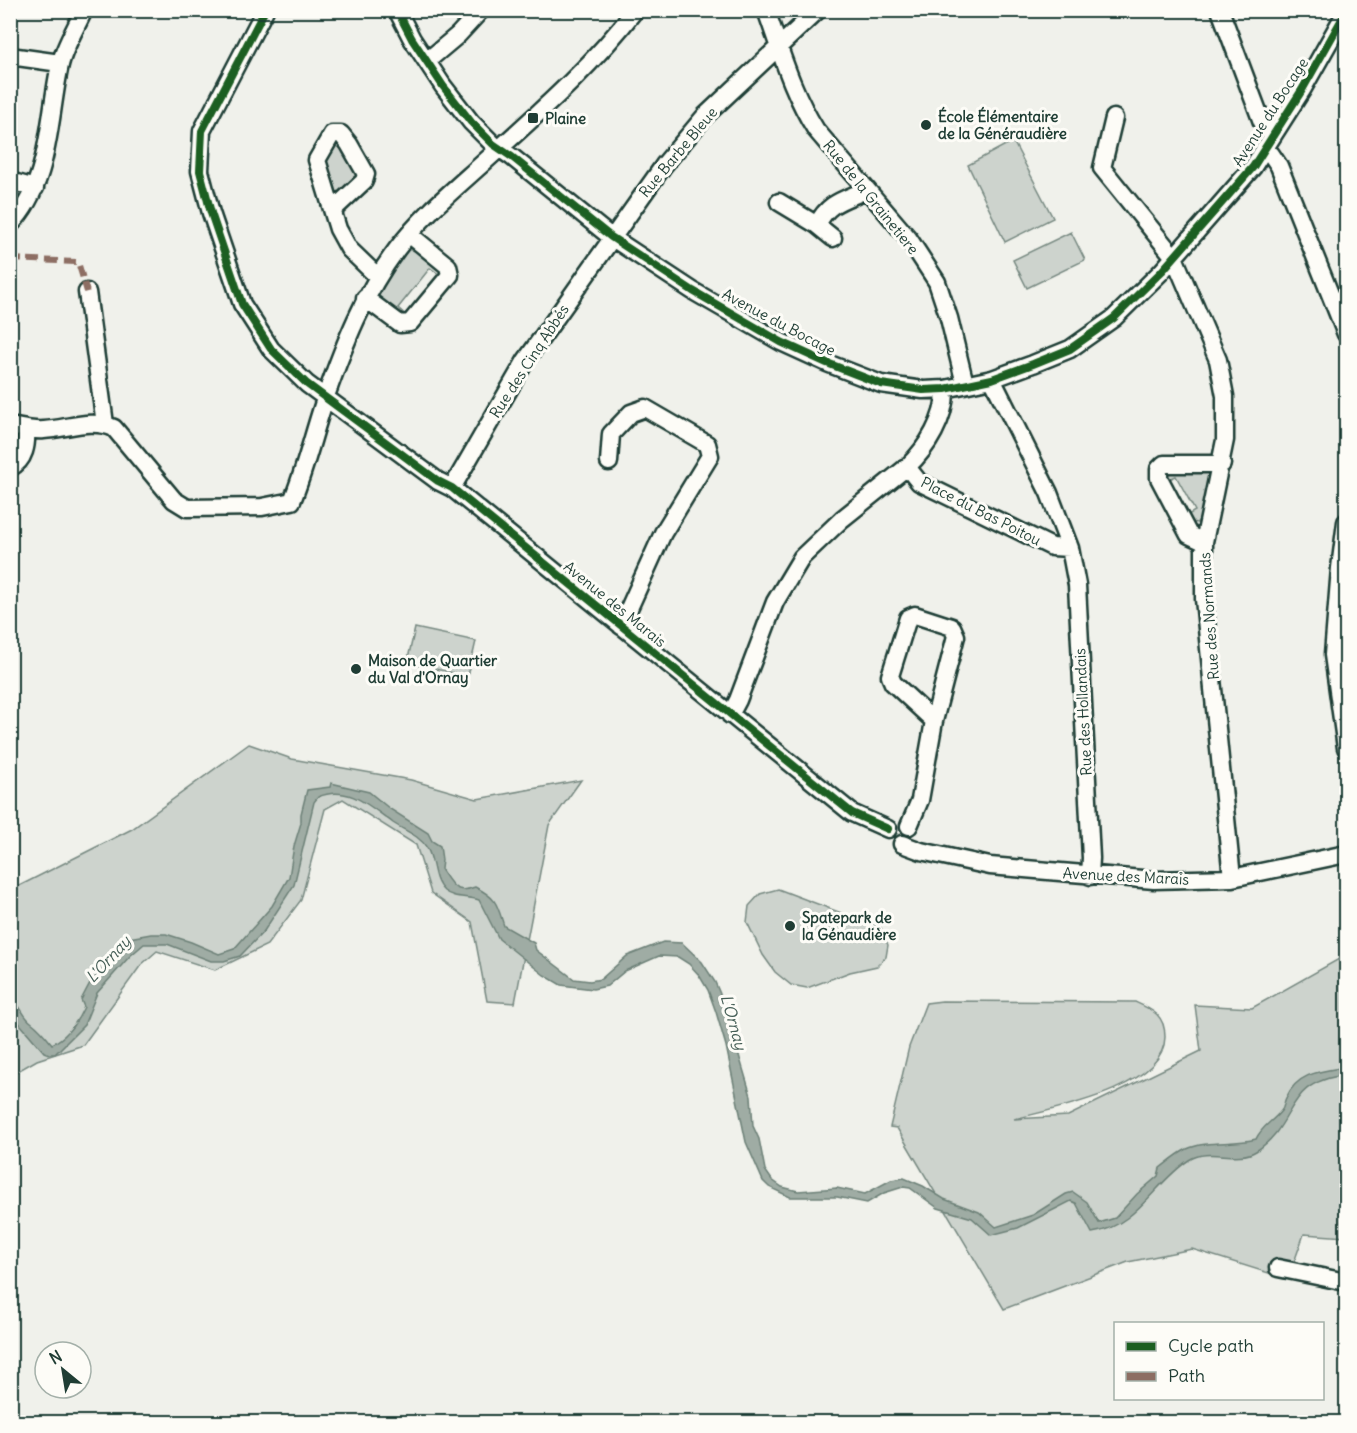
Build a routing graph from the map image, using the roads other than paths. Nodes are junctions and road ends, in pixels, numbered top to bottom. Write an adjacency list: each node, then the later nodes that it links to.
1 (84, 10): 13 (street)
2 (265, 10): 35 (street, Avenue des Marais)
3 (397, 10): 12 (street, Avenue du Bocage)
4 (481, 10): 12 (street)
5 (635, 10): 16 (street)
6 (766, 10): 10 (street, Rue de la Grainetiere)
7 (818, 10): 10 (street, Rue Barbe Bleue)
8 (1220, 10): 15 (street)
9 (1347, 12): 15 (street, Avenue du Bocage)
10 (779, 48): 19 (street, Rue de la Grainetiere); 25 (street, Rue Barbe Bleue)
11 (10, 56): 13 (street)
12 (427, 61): 16 (street, Avenue du Bocage)
13 (60, 63): 18 (street)
14 (1114, 118): 27 (street, Rue des Normands)
15 (1268, 141): 27 (street, Avenue du Bocage); 31 (street)
16 (499, 148): 24 (street); 25 (street, Avenue du Bocage)
17 (10, 181): 18 (street)
18 (35, 188): 22 (street)
19 (866, 190): 23 (street); 33 (street, Rue de la Grainetiere)
20 (779, 202): 23 (street)
21 (333, 210): 28 (street)
22 (10, 225)
23 (817, 225): 26 (street)
24 (409, 234): 28 (street); 30 (street)
25 (611, 237): 34 (street, Avenue du Bocage); 42 (street, Rue des Cinq Abbés)
26 (833, 238)
27 (1174, 257): 32 (street, Avenue du Bocage); 39 (street, Rue des Normands)
28 (378, 277): 30 (street)
29 (87, 292): 36 (street)
30 (365, 298): 35 (street)
31 (1347, 334)
32 (992, 379): 33 (street, Avenue du Bocage); 45 (street, Place du Bas Poitou)
33 (965, 384): 34 (street, Avenue du Bocage)
34 (945, 389): 40 (street, Place du Bas Poitou)
35 (326, 396): 36 (street); 42 (street, Avenue des Marais)
36 (105, 424): 37 (street)
37 (18, 428): 41 (street)
38 (609, 462): 46 (street)
39 (1222, 464): 44 (street, Rue des Normands); 44 (street)
40 (907, 467): 45 (street, Place du Bas Poitou); 47 (street)
41 (10, 468)
42 (452, 488): 46 (street, Avenue des Marais)
43 (1347, 522): 49 (street)
44 (1204, 542): 53 (street, Rue des Normands)
45 (1070, 548): 52 (street, Rue des Hollandais)
46 (621, 627): 47 (street, Avenue des Marais)
47 (730, 715): 50 (street, Avenue des Marais)
48 (934, 722): 48 (street); 50 (street)
49 (1347, 748)
50 (901, 831): 52 (street, Avenue des Marais)
51 (1347, 854): 53 (street, Avenue des Marais)
52 (1090, 876): 53 (street, Avenue des Marais)
53 (1232, 878)
54 (1278, 1268): 55 (street)
55 (1347, 1282)

